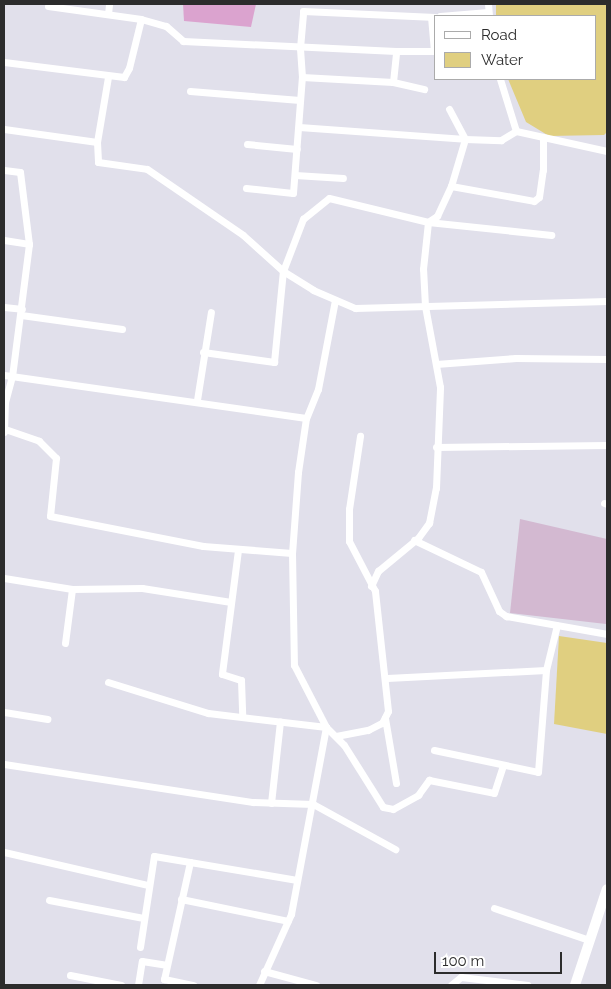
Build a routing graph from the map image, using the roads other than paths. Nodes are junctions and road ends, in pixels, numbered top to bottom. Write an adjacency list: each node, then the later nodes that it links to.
1 (109, 4): 4 (street)
2 (488, 4): 5 (street)
3 (48, 6): 4 (street)
4 (108, 14): 8 (street)
5 (489, 14): 6 (street)
6 (464, 15)
7 (433, 17): 9 (street); 10 (street)
8 (141, 19): 9 (street); 12 (street)
9 (300, 48): 10 (street); 13 (street)
10 (396, 51): 15 (street)
11 (4, 62): 12 (street)
12 (108, 76): 25 (street)
13 (302, 77): 15 (street); 18 (street)
14 (500, 80): 22 (street)
15 (393, 82): 16 (street)
16 (424, 89)
17 (190, 91): 18 (street)
18 (300, 100): 20 (street)
19 (449, 109): 24 (street)
20 (299, 128): 24 (street); 27 (street)
21 (4, 129): 25 (street)
22 (516, 131): 23 (street); 24 (street)
23 (543, 138): 28 (street); 32 (street)
24 (465, 139): 32 (street)
25 (97, 142): 38 (street)
26 (247, 144): 27 (street)
27 (297, 149): 30 (street)
28 (607, 151)
29 (4, 170): 37 (street)
30 (295, 175): 31 (street); 33 (street)
31 (343, 178)
32 (451, 186): 34 (street)
33 (246, 188)
34 (428, 222): 35 (street); 38 (street); 42 (street)
35 (552, 236)
36 (4, 240): 37 (street)
37 (29, 244): 43 (street)
38 (283, 271): 39 (street); 46 (street)
39 (335, 300): 42 (street); 52 (street)
40 (607, 301): 42 (street)
41 (4, 306): 43 (street)
42 (425, 306): 48 (street)
43 (21, 312): 45 (street); 50 (street)
44 (211, 312): 46 (street)
45 (122, 329)
46 (203, 352): 51 (street)
47 (607, 359): 48 (street)
48 (436, 364): 56 (street)
49 (4, 375): 50 (street)
50 (12, 376): 51 (street); 53 (street)
51 (197, 400): 52 (street)
52 (306, 418): 59 (street)
53 (4, 431): 58 (street)
54 (360, 436): 61 (street)
55 (607, 445): 56 (street)
56 (436, 447): 57 (street)
57 (414, 540): 61 (street); 64 (street)
58 (238, 550): 59 (street); 63 (street)
59 (292, 553): 75 (street)
60 (4, 578): 62 (street)
61 (371, 586): 68 (street)
62 (72, 589): 63 (street); 66 (street)
63 (230, 602): 71 (street)
64 (558, 625): 65 (street); 67 (street)
65 (607, 634)
66 (65, 643)
67 (546, 670): 68 (street); 79 (street)
68 (387, 678): 72 (street)
69 (108, 682): 71 (street)
70 (4, 712): 73 (street)
71 (242, 716): 74 (street)
72 (385, 718): 76 (street); 80 (street)
73 (47, 719)
74 (280, 722): 75 (street); 81 (street)
75 (326, 727): 76 (street); 82 (street)
76 (336, 736): 79 (street)
77 (434, 750): 79 (street)
78 (4, 764): 81 (street)
79 (503, 766)
80 (396, 783)
81 (271, 803): 82 (street)
82 (311, 804): 83 (street); 86 (street)
83 (395, 849)
84 (4, 852): 87 (street)
85 (190, 862): 86 (street); 87 (street); 89 (street)
86 (297, 880): 93 (street)
87 (148, 885): 92 (street)
88 (606, 894): 94 (main road)
89 (181, 899): 93 (street); 96 (street)
90 (49, 900): 92 (street)
91 (494, 908): 94 (street)
92 (143, 918): 95 (street)
93 (288, 921): 97 (street)
94 (589, 940): 106 (main road)
95 (140, 947)
96 (166, 965): 100 (street); 101 (street)
97 (264, 971): 102 (street); 103 (street)
98 (70, 975): 99 (street)
99 (122, 985)
100 (138, 985)
101 (193, 985)
102 (259, 985)
103 (316, 985)
104 (451, 985): 105 (street)
105 (528, 985)
106 (574, 985)

